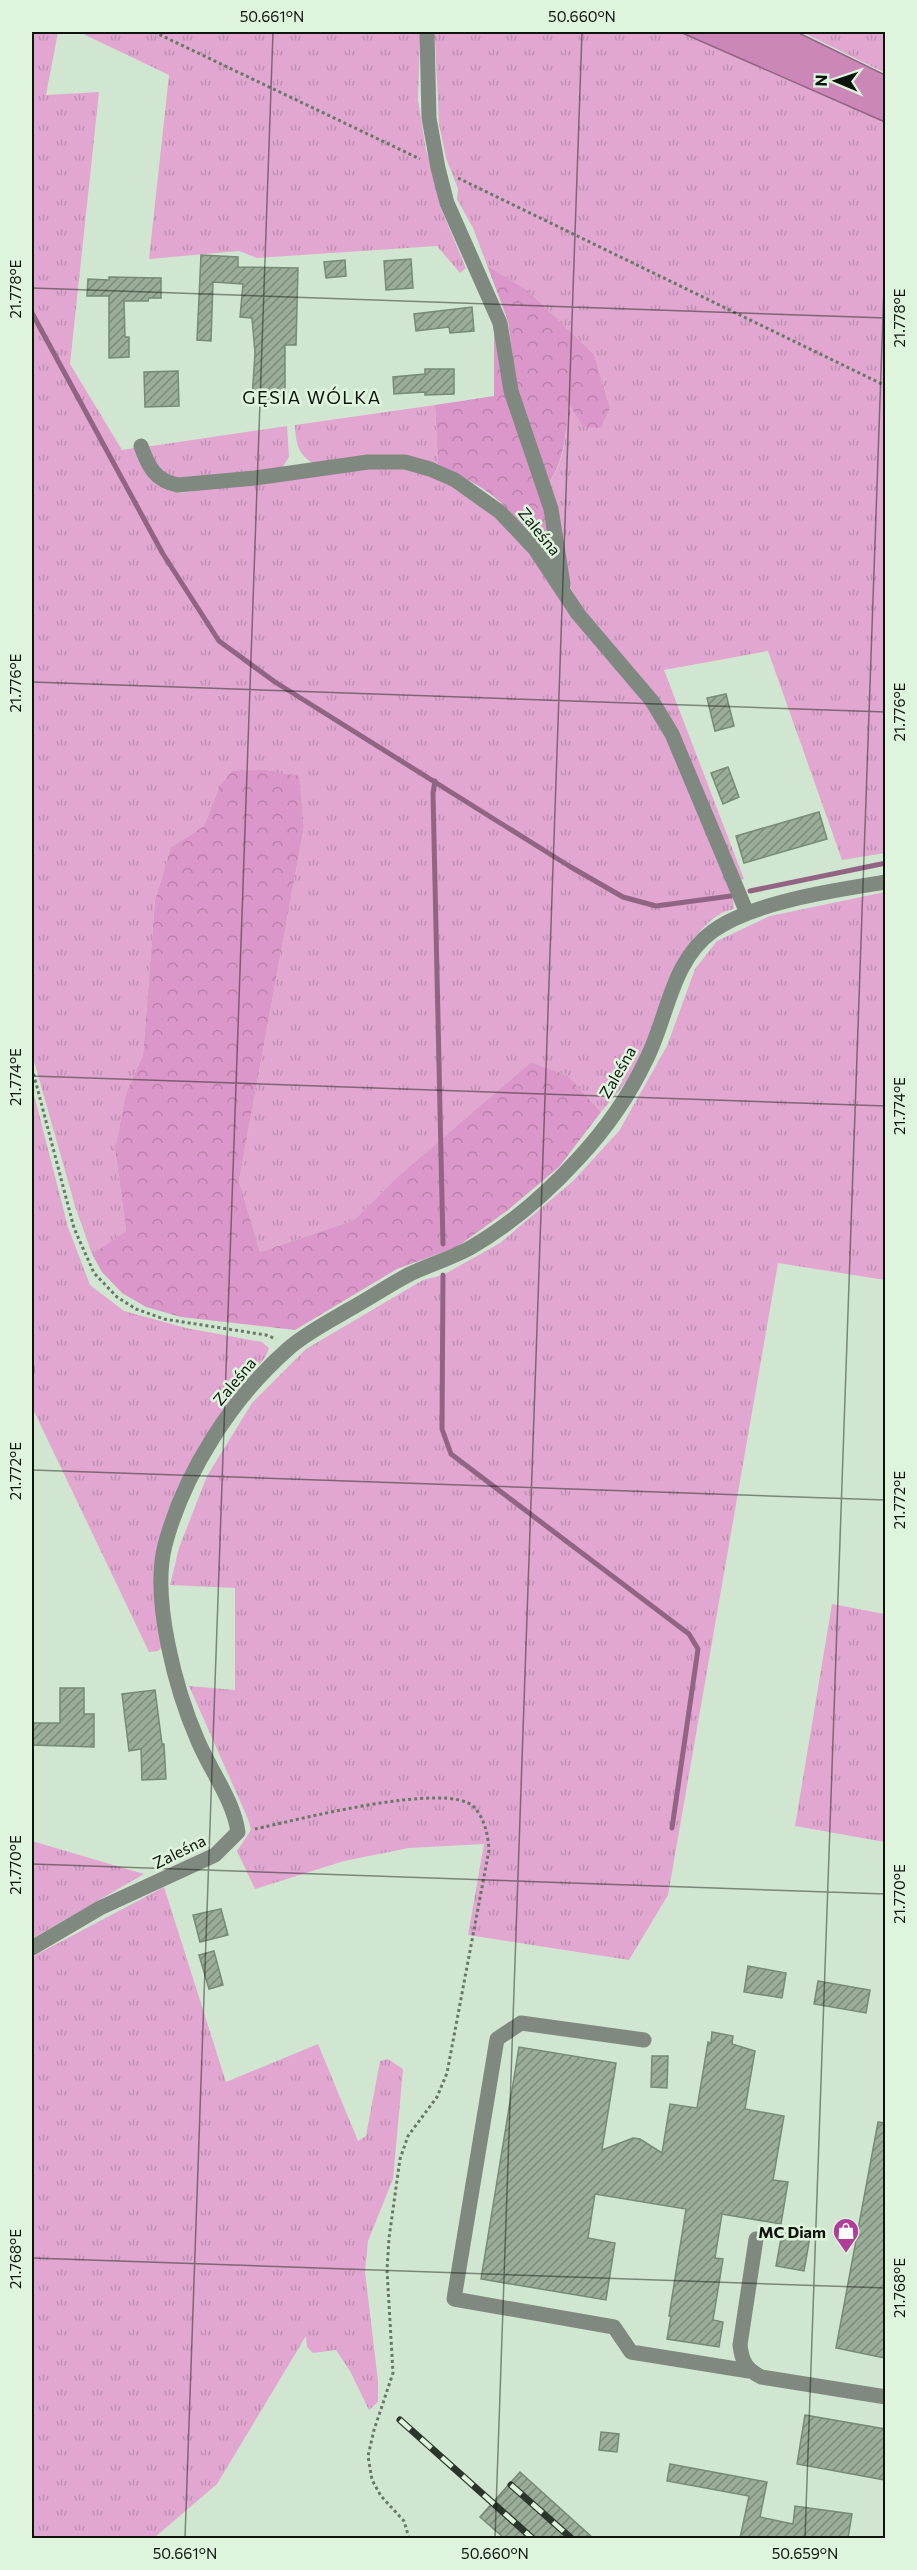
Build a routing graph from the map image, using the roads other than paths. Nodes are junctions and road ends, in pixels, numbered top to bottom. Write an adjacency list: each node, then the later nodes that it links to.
1 (428, 33): 3 (street)
2 (141, 446): 3 (street, Zaleśna)
3 (562, 591): 5 (street, Zaleśna)
4 (885, 882): 5 (street, Zaleśna)
5 (747, 913): 6 (street, Zaleśna)
6 (32, 1948)
7 (644, 2040): 9 (street)
8 (756, 2239): 9 (street)
9 (749, 2371): 10 (street)
10 (885, 2397)

